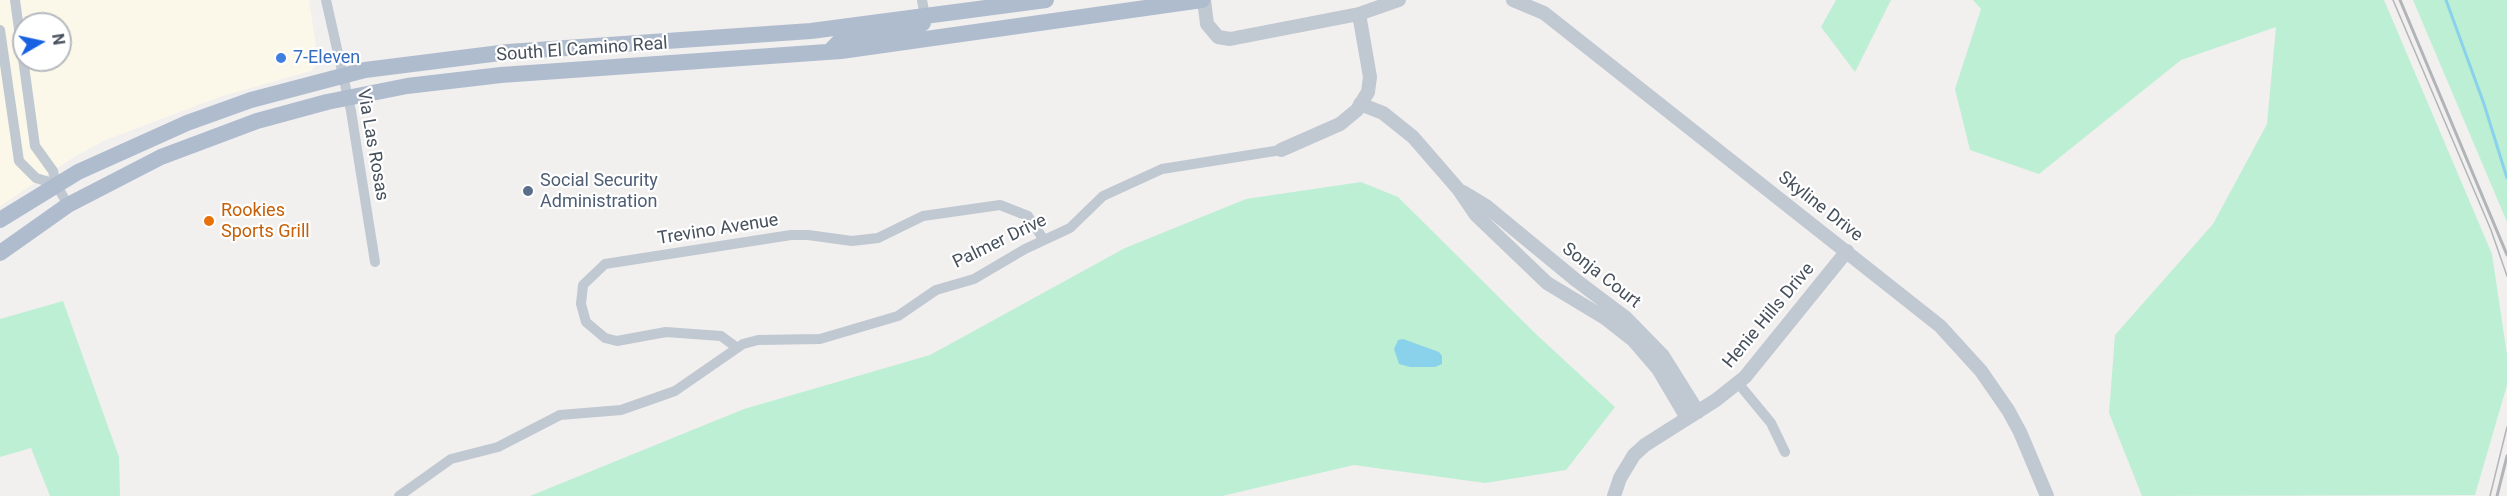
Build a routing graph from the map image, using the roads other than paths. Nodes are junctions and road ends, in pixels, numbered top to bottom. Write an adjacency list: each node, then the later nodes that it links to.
1 (15, 0): 15 (street)
2 (326, 0): 11 (street, Via Las Rosas)
3 (1046, 0): 7 (main road, South El Camino Real)
4 (1203, 0): 8 (street); 10 (main road, South El Camino Real)
5 (1399, 0): 8 (street)
6 (1513, 0): 20 (street, Skyline Drive)
7 (924, 8): 10 (main road); 11 (main road, South El Camino Real)
8 (1359, 14): 13 (street, Palmer Drive)
9 (0, 30): 15 (street)
10 (830, 52): 12 (main road, South El Camino Real)
11 (342, 76): 12 (street, Via Las Rosas); 15 (main road, South El Camino Real)
12 (347, 98): 17 (main road, South El Camino Real); 22 (street, Via Las Rosas)
13 (1360, 104): 14 (street, Palmer Drive); 16 (street, Sonja Court)
14 (1281, 150): 19 (street, Palmer Drive)
15 (56, 184): 17 (street); 18 (main road, South El Camino Real)
16 (1460, 190): 25 (street, Sonja Court); 25 (street, Sonja Court)
17 (68, 205): 21 (main road, South El Camino Real)
18 (0, 220)
19 (1044, 240): 23 (street, Palmer Drive); 23 (street, Trevino Avenue)
20 (1847, 251): 24 (street, Henie Hills Drive); 29 (street, Skyline Drive)
21 (0, 253)
22 (375, 262)
23 (736, 347): 27 (street, Palmer Drive)
24 (1737, 383): 25 (street, Henie Hills Drive); 26 (street)
25 (1693, 415): 28 (street, Henie Hills Drive)
26 (1785, 452)
27 (399, 496)
28 (1614, 496)
29 (2047, 496)

